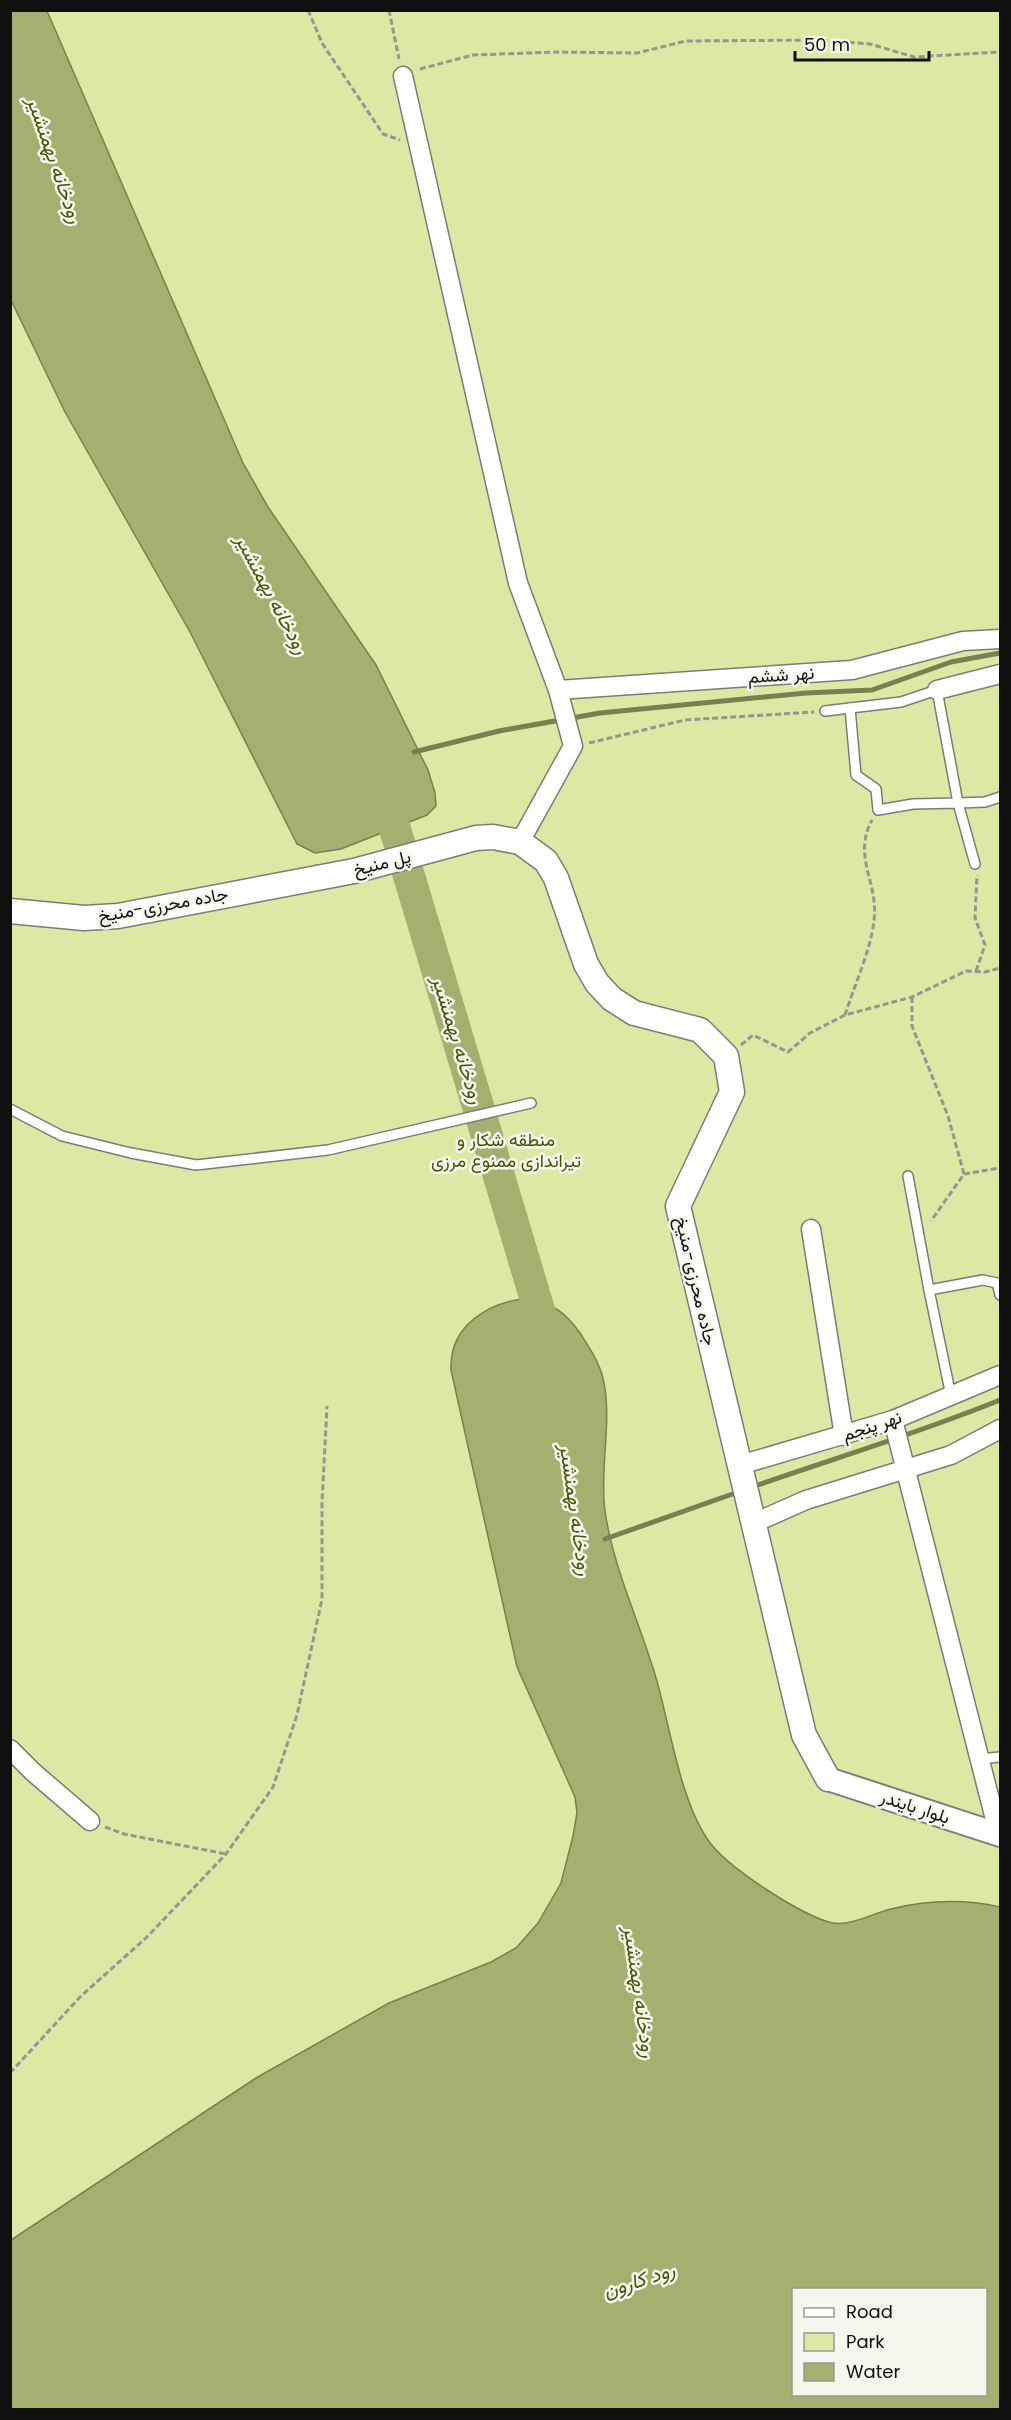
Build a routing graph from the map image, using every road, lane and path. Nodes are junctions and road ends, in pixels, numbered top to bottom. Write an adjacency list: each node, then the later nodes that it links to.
1 (308, 10): 5 (path)
2 (388, 10): 4 (path)
3 (1000, 52): 4 (path)
4 (403, 76): 5 (street)
5 (419, 146): 9 (street)
6 (1000, 639): 9 (street, نهر ششم)
7 (1000, 674): 8 (street)
8 (937, 690): 10 (lane); 14 (lane)
9 (560, 698): 12 (street)
10 (850, 708): 11 (lane); 15 (lane)
11 (825, 711): 12 (path)
12 (571, 741): 16 (street)
13 (1000, 797): 14 (lane)
14 (958, 803): 15 (lane); 17 (lane)
15 (878, 810): 23 (path)
16 (520, 842): 18 (main road, پل منیخ); 24 (main road)
17 (975, 864): 21 (path)
18 (243, 891): 19 (main road, جاده محرزی-منیخ)
19 (10, 911)
20 (1000, 968): 21 (path)
21 (976, 971): 22 (path)
22 (912, 997): 23 (path); 28 (path)
23 (845, 1015): 24 (path)
24 (726, 1056): 41 (main road, جاده محرزی-منیخ)
25 (531, 1103): 26 (lane)
26 (10, 1109)
27 (1000, 1168): 28 (path)
28 (964, 1174): 31 (path)
29 (908, 1176): 31 (lane)
30 (811, 1229): 39 (street)
31 (920, 1237): 32 (lane)
32 (929, 1290): 33 (lane); 35 (lane)
33 (1000, 1295)
34 (1000, 1375): 35 (street, نهر پنجم)
35 (951, 1396): 37 (street, نهر پنجم)
36 (327, 1406): 49 (path)
37 (894, 1424): 39 (street, نهر پنجم); 40 (street)
38 (1000, 1429): 40 (street)
39 (844, 1436): 41 (street, نهر پنجم)
40 (906, 1469): 42 (street); 45 (street)
41 (741, 1470): 42 (main road, جاده محرزی-منیخ)
42 (751, 1513): 46 (main road)
43 (10, 1749): 47 (street)
44 (1000, 1757): 45 (lane)
45 (979, 1759): 48 (street)
46 (828, 1779): 48 (street, بلوار بایندر)
47 (90, 1821): 49 (path)
48 (1000, 1835)
49 (226, 1854): 50 (path)
50 (10, 2073)

